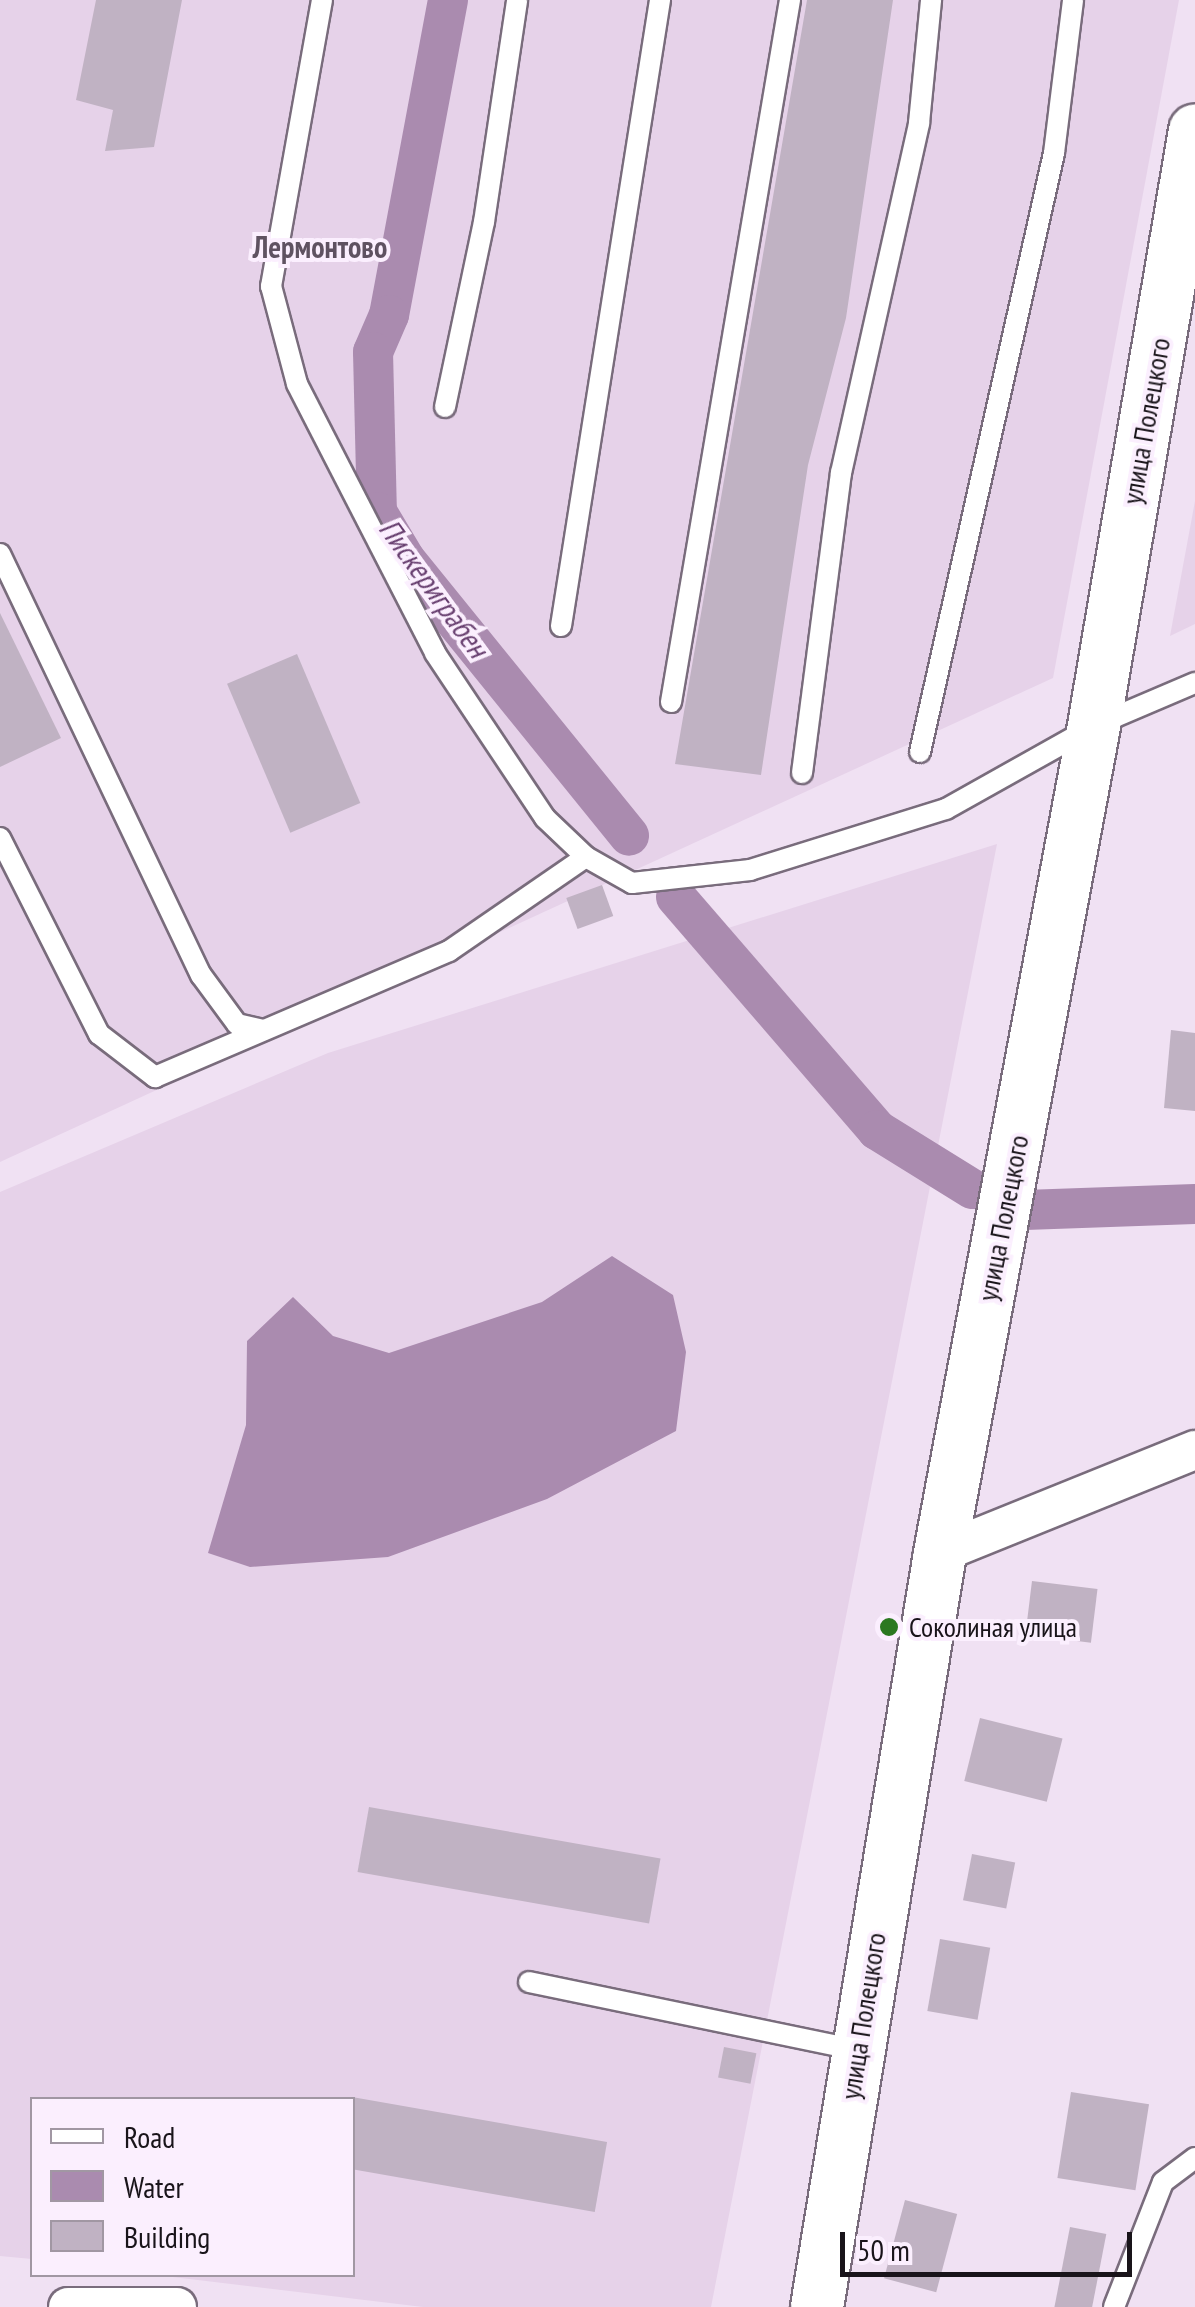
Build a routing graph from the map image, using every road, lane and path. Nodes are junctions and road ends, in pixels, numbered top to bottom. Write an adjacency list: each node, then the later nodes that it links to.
1 (322, 0): 17 (lane)
2 (517, 0): 8 (lane)
3 (660, 0): 10 (lane)
4 (790, 0): 12 (lane)
5 (931, 0): 15 (lane)
6 (1073, 0): 14 (lane)
7 (1195, 131): 13 (street, улица Полецкого)
8 (445, 408)
9 (0, 554): 18 (lane)
10 (561, 626)
11 (1195, 683): 13 (lane)
12 (671, 702)
13 (1094, 726): 17 (lane); 20 (street, улица Полецкого)
14 (920, 752)
15 (802, 772)
16 (0, 838): 18 (lane)
17 (586, 857): 18 (lane)
18 (263, 1030)
19 (1195, 1450): 20 (street)
20 (940, 1552): 22 (street, улица Полецкого)
21 (529, 1982): 22 (lane)
22 (856, 2050): 26 (street, улица Полецкого)
23 (1195, 2158): 27 (lane)
24 (68, 2307): 25 (street)
25 (177, 2307)
26 (817, 2307)
27 (1114, 2307)

